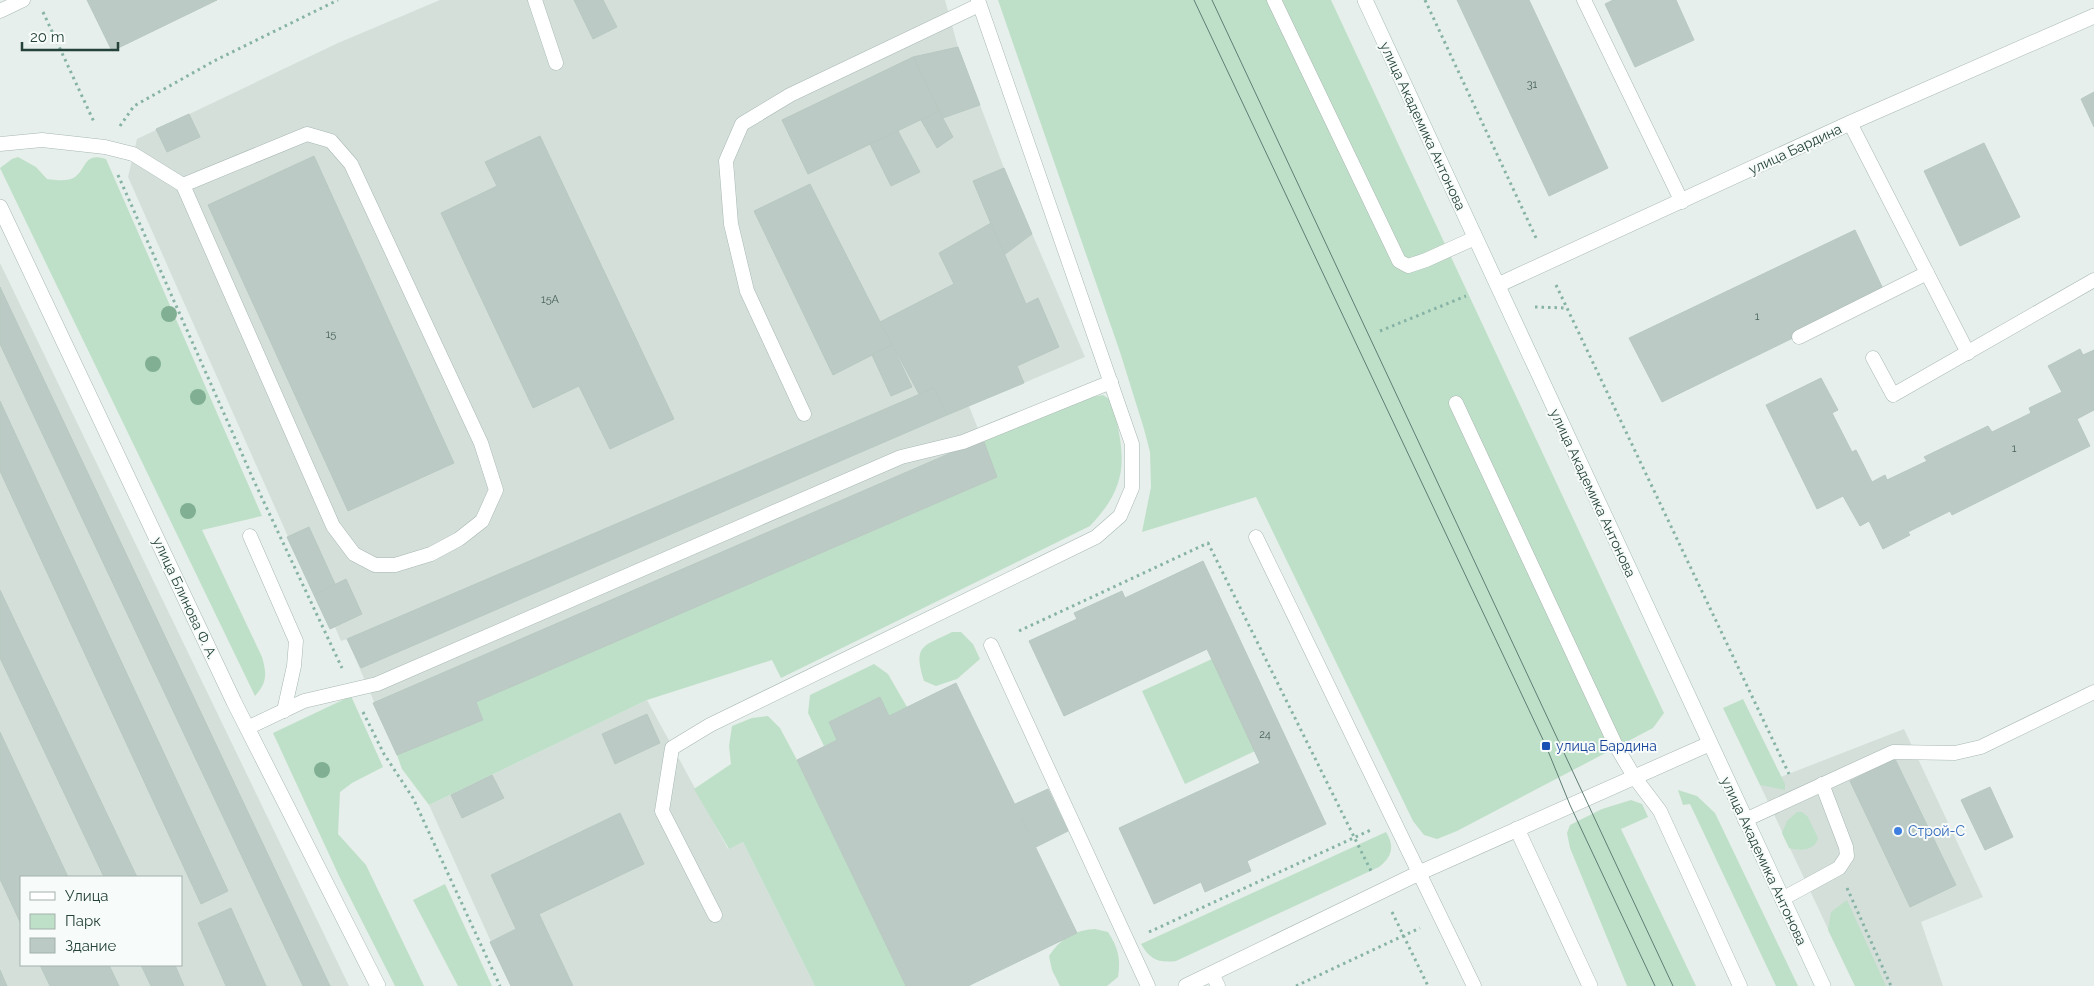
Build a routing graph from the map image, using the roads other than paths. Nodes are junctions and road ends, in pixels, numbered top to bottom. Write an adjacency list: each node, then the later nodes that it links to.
1 (23, 0): 7 (lane)
2 (535, 0): 9 (lane)
3 (1274, 0): 15 (lane)
4 (1365, 0): 15 (street, улица Академика Антонова)
5 (1584, 0): 13 (lane)
6 (978, 3): 22 (lane); 24 (lane)
7 (0, 11)
8 (2094, 16): 10 (street, улица Бардина)
9 (556, 63)
10 (1850, 123): 13 (street, улица Бардина); 16 (lane)
11 (0, 144): 12 (lane)
12 (183, 185): 12 (lane)
13 (1682, 202): 18 (street, улица Бардина)
14 (0, 206): 30 (street, улица Блинова Ф. А.)
15 (1475, 238): 18 (street, улица Академика Антонова)
16 (1927, 273): 19 (lane); 20 (lane)
17 (2094, 280): 20 (lane)
18 (1498, 285): 31 (street, улица Академика Антонова)
19 (1799, 337)
20 (1968, 353): 21 (lane)
21 (1873, 358)
22 (1111, 382): 29 (lane); 38 (lane)
23 (1456, 403): 32 (lane)
24 (804, 414)
25 (250, 536): 29 (lane)
26 (1256, 537): 36 (lane)
27 (990, 644): 41 (lane)
28 (2094, 692): 33 (lane)
29 (284, 711): 30 (lane)
30 (247, 728): 40 (street, улица Блинова Ф. А.)
31 (1709, 744): 32 (street); 34 (street, улица Академика Антонова)
32 (1635, 778): 35 (street); 45 (lane)
33 (1822, 784): 34 (lane); 37 (lane)
34 (1745, 820): 37 (street, улица Академика Антонова)
35 (1517, 829): 36 (street); 44 (street)
36 (1420, 873): 39 (street); 43 (lane)
37 (1782, 899): 46 (street, улица Академика Антонова)
38 (715, 915)
39 (1215, 980): 42 (street)
40 (378, 986)
41 (1148, 986)
42 (1186, 986)
43 (1474, 986)
44 (1590, 986)
45 (1740, 986)
46 (1823, 986)

